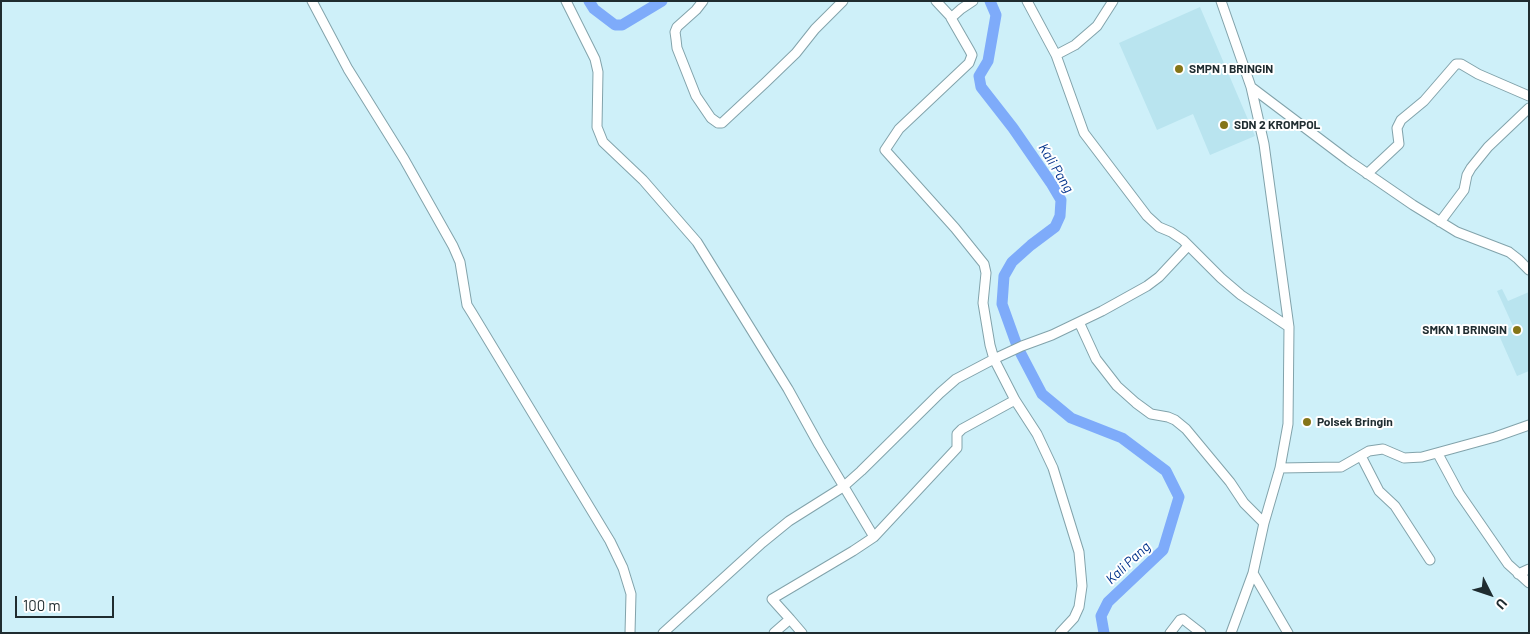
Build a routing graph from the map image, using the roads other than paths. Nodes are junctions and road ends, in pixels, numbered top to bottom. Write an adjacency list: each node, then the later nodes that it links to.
1 (312, 1): 36 (street)
2 (566, 1): 27 (street)
3 (703, 1): 4 (street)
4 (843, 1)
5 (936, 1): 10 (street)
6 (973, 1): 10 (street)
7 (1027, 1): 11 (street)
8 (1113, 1): 11 (street)
9 (1221, 1): 12 (street)
10 (951, 17): 21 (street)
11 (1056, 55): 17 (street)
12 (1251, 86): 15 (street); 20 (street)
13 (1529, 96): 15 (street)
14 (1529, 108): 16 (street)
15 (1367, 174): 16 (street)
16 (1440, 222): 18 (street)
17 (1188, 246): 19 (street); 20 (street)
18 (1527, 265)
19 (1080, 322): 21 (street); 28 (street)
20 (1289, 327): 26 (street)
21 (994, 359): 22 (street); 27 (street)
22 (1015, 400): 29 (street); 40 (street)
23 (1529, 425): 24 (street)
24 (1438, 454): 25 (street); 33 (street)
25 (1361, 456): 26 (street); 30 (street)
26 (1280, 468): 28 (street)
27 (843, 487): 29 (street); 37 (street)
28 (1264, 523): 32 (street)
29 (874, 537): 35 (street)
30 (1430, 560)
31 (1529, 569): 33 (street)
32 (1253, 574): 43 (street); 44 (street)
33 (1518, 574): 34 (street)
34 (1529, 582)
35 (790, 619): 38 (street); 39 (street)
36 (630, 633)
37 (663, 633)
38 (774, 633)
39 (802, 633)
40 (1060, 633)
41 (1170, 633): 42 (street)
42 (1201, 633)
43 (1231, 633)
44 (1288, 633)

